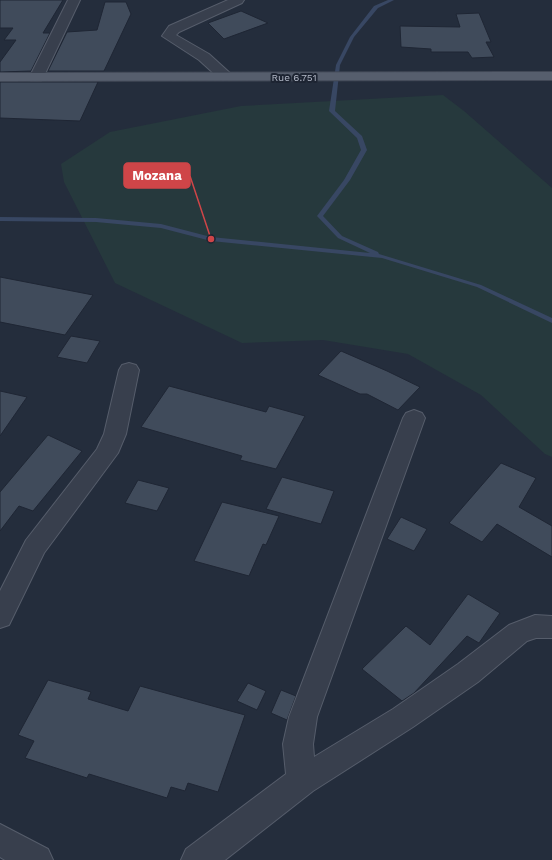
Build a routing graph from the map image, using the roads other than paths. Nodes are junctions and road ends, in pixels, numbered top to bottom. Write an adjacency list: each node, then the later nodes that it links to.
1 (74, 0): 6 (street)
2 (238, 0): 5 (street)
3 (552, 76): 5 (main road, Rue 6.751)
4 (0, 77): 6 (main road, Rue 6.751)
5 (226, 77): 6 (main road, Rue 6.751)
6 (36, 78)
7 (129, 370): 9 (street)
8 (414, 418): 11 (street)
9 (0, 617)
10 (552, 627): 11 (street)
11 (302, 780): 14 (street)
12 (0, 840): 13 (street)
13 (36, 860)
14 (196, 860)

